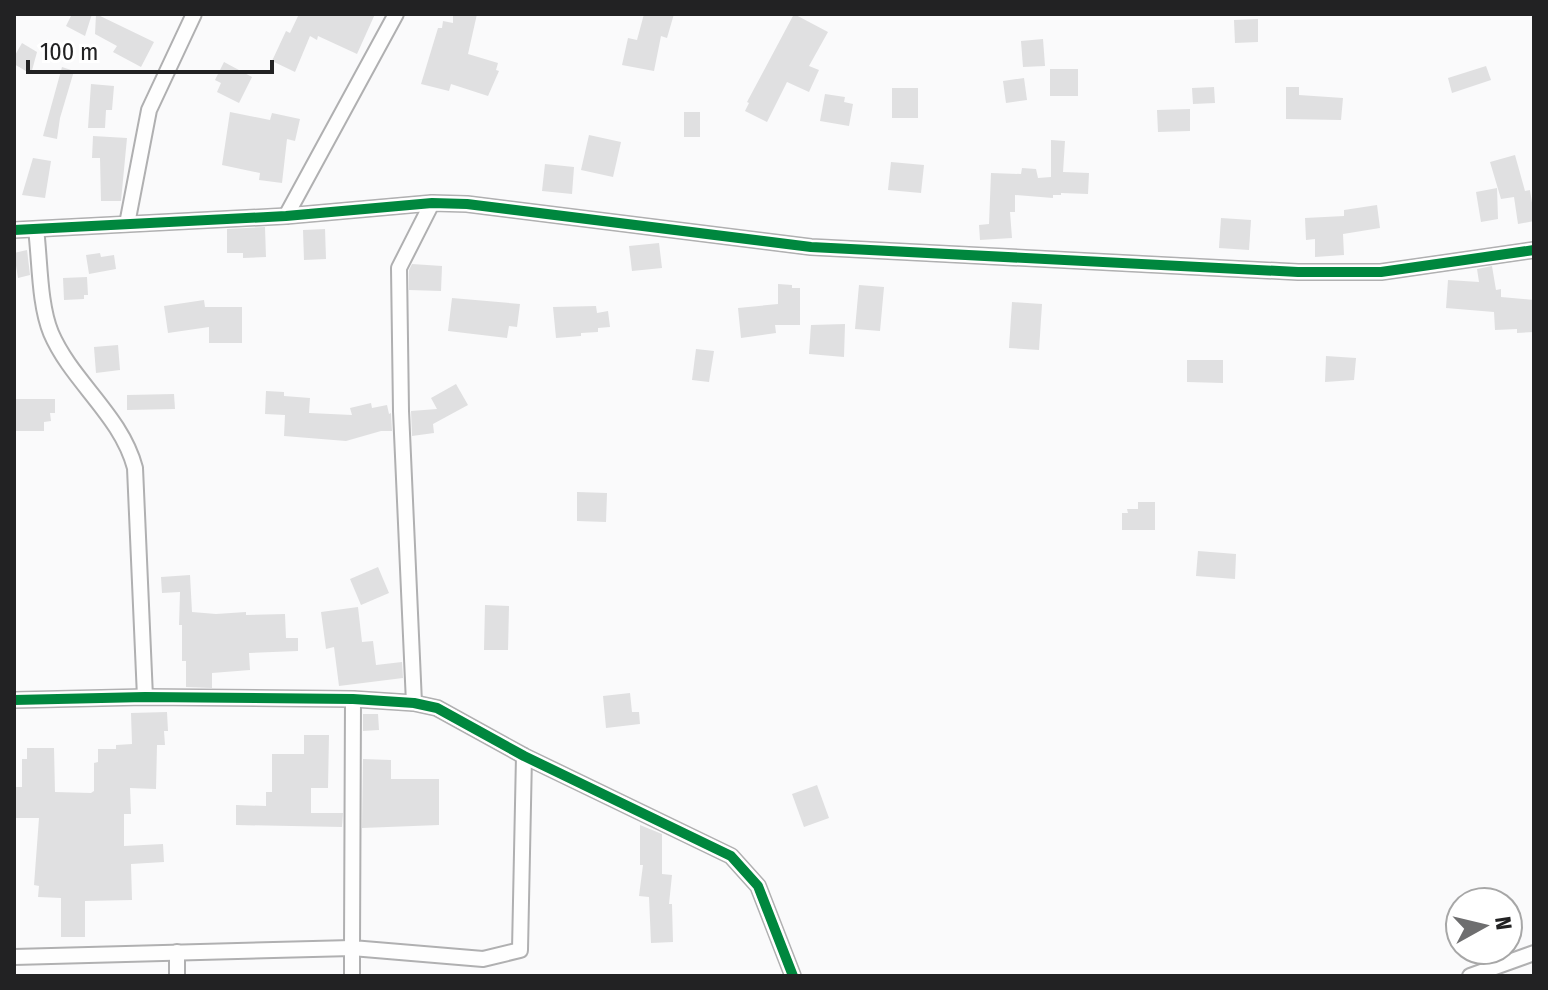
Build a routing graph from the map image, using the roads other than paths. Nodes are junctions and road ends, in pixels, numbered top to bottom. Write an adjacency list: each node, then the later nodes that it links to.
1 (194, 14): 5 (street)
2 (396, 14): 4 (street)
3 (432, 203): 4 (street); 8 (street); 12 (street)
4 (286, 216): 5 (street)
5 (127, 224): 6 (street)
6 (36, 229): 7 (street); 9 (street)
7 (14, 230)
8 (1534, 250)
9 (145, 697): 10 (street); 11 (street)
10 (353, 699): 12 (street); 14 (street)
11 (14, 700)
12 (414, 703): 13 (street)
13 (524, 756): 14 (street); 20 (street)
14 (352, 948): 15 (street); 19 (street)
15 (177, 952): 17 (street); 18 (street)
16 (1534, 953): 21 (street)
17 (14, 957)
18 (177, 976)
19 (352, 976)
20 (793, 976)
21 (1470, 976)

